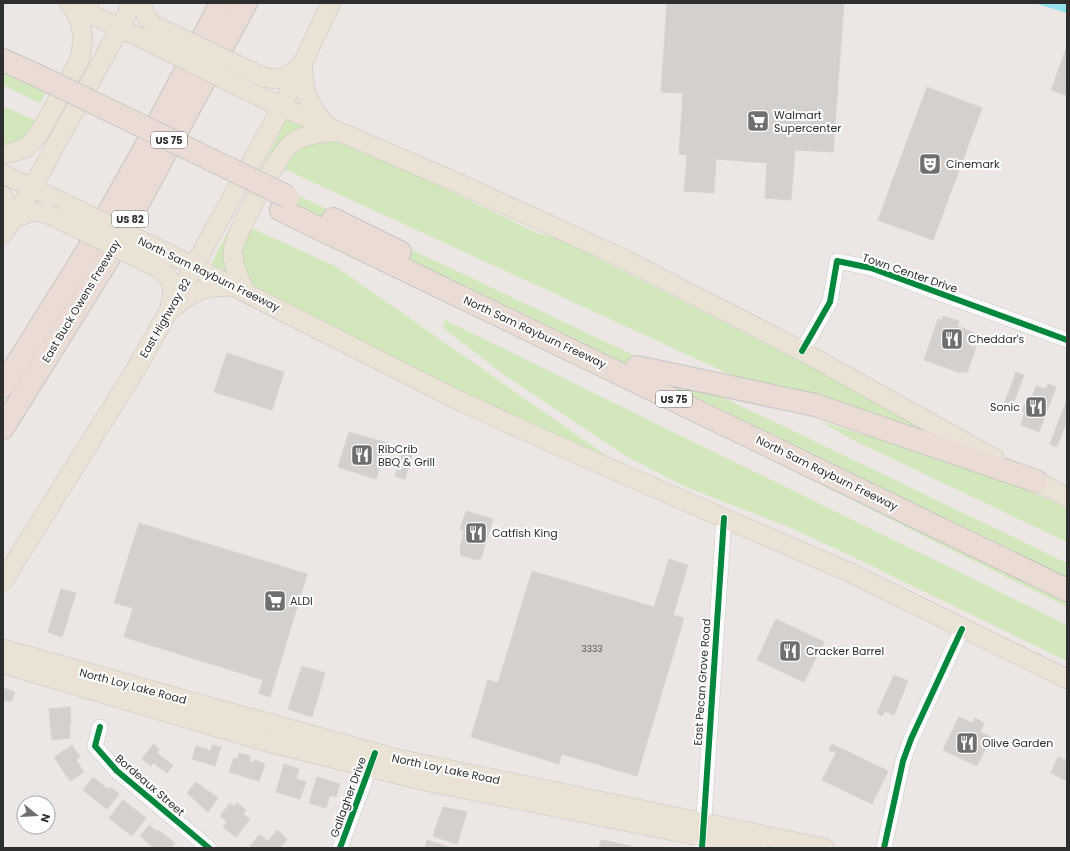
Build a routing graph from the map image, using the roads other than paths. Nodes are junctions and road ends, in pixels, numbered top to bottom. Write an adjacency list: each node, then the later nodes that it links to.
1 (132, 3): 7 (main road)
2 (142, 3): 9 (main road, bridge)
3 (220, 3): 27 (highway, East Buck Owens Freeway / US 82)
4 (246, 3): 28 (highway, East Buck Owens Freeway / US 82)
5 (331, 3): 9 (main road, East Highway 82)
6 (76, 4): 7 (main road); 14 (main road)
7 (120, 28): 12 (main road, bridge); 16 (main road)
8 (3, 60): 11 (highway, North Sam Rayburn Freeway / US 75)
9 (302, 64): 12 (main road, East Highway 82); 13 (main road)
10 (3, 74): 11 (highway, North Sam Rayburn Freeway / US 75)
11 (48, 88): 18 (highway, North Sam Rayburn Freeway / US 75, bridge)
12 (282, 107): 13 (main road); 21 (main road, East Highway 82)
13 (332, 129): 22 (main road); 25 (main road)
14 (3, 155)
15 (3, 174): 16 (main road, North Sam Rayburn Freeway)
16 (32, 188): 19 (main road); 20 (main road, North Sam Rayburn Freeway, bridge)
17 (3, 196): 19 (main road)
18 (284, 204): 26 (highway, North Sam Rayburn Freeway / US 75); 34 (highway, North Sam Rayburn Freeway / US 75)
19 (8, 227): 20 (main road, bridge)
20 (164, 261): 21 (main road, North Sam Rayburn Freeway); 23 (main road)
21 (194, 266): 22 (main road, North Sam Rayburn Freeway); 23 (main road, East Highway 82)
22 (239, 289): 23 (main road); 31 (main road, North Sam Rayburn Freeway)
23 (169, 310): 33 (main road, East Highway 82)
24 (1067, 340): 25 (street, Town Center Drive)
25 (802, 351): 29 (main road)
26 (637, 367): 29 (highway); 32 (highway, North Sam Rayburn Freeway / US 75)
27 (3, 386)
28 (3, 428)
29 (1036, 481): 30 (main road)
30 (1067, 497)
31 (724, 518): 35 (main road, North Sam Rayburn Freeway); 41 (street, East Pecan Grove Road)
32 (1067, 574)
33 (3, 581)
34 (1067, 590)
35 (962, 629): 38 (main road, North Sam Rayburn Freeway); 46 (street)
36 (3, 649): 40 (main road, North Loy Lake Road)
37 (3, 664): 40 (main road, North Loy Lake Road)
38 (1067, 679)
39 (100, 727): 42 (street, Bordeaux Street)
40 (373, 760): 41 (main road, North Loy Lake Road); 43 (street, Gallagher Drive)
41 (703, 836): 44 (main road, North Loy Lake Road); 45 (main road, North Loy Lake Road)
42 (209, 848)
43 (340, 848)
44 (758, 848)
45 (825, 848)
46 (884, 848)

